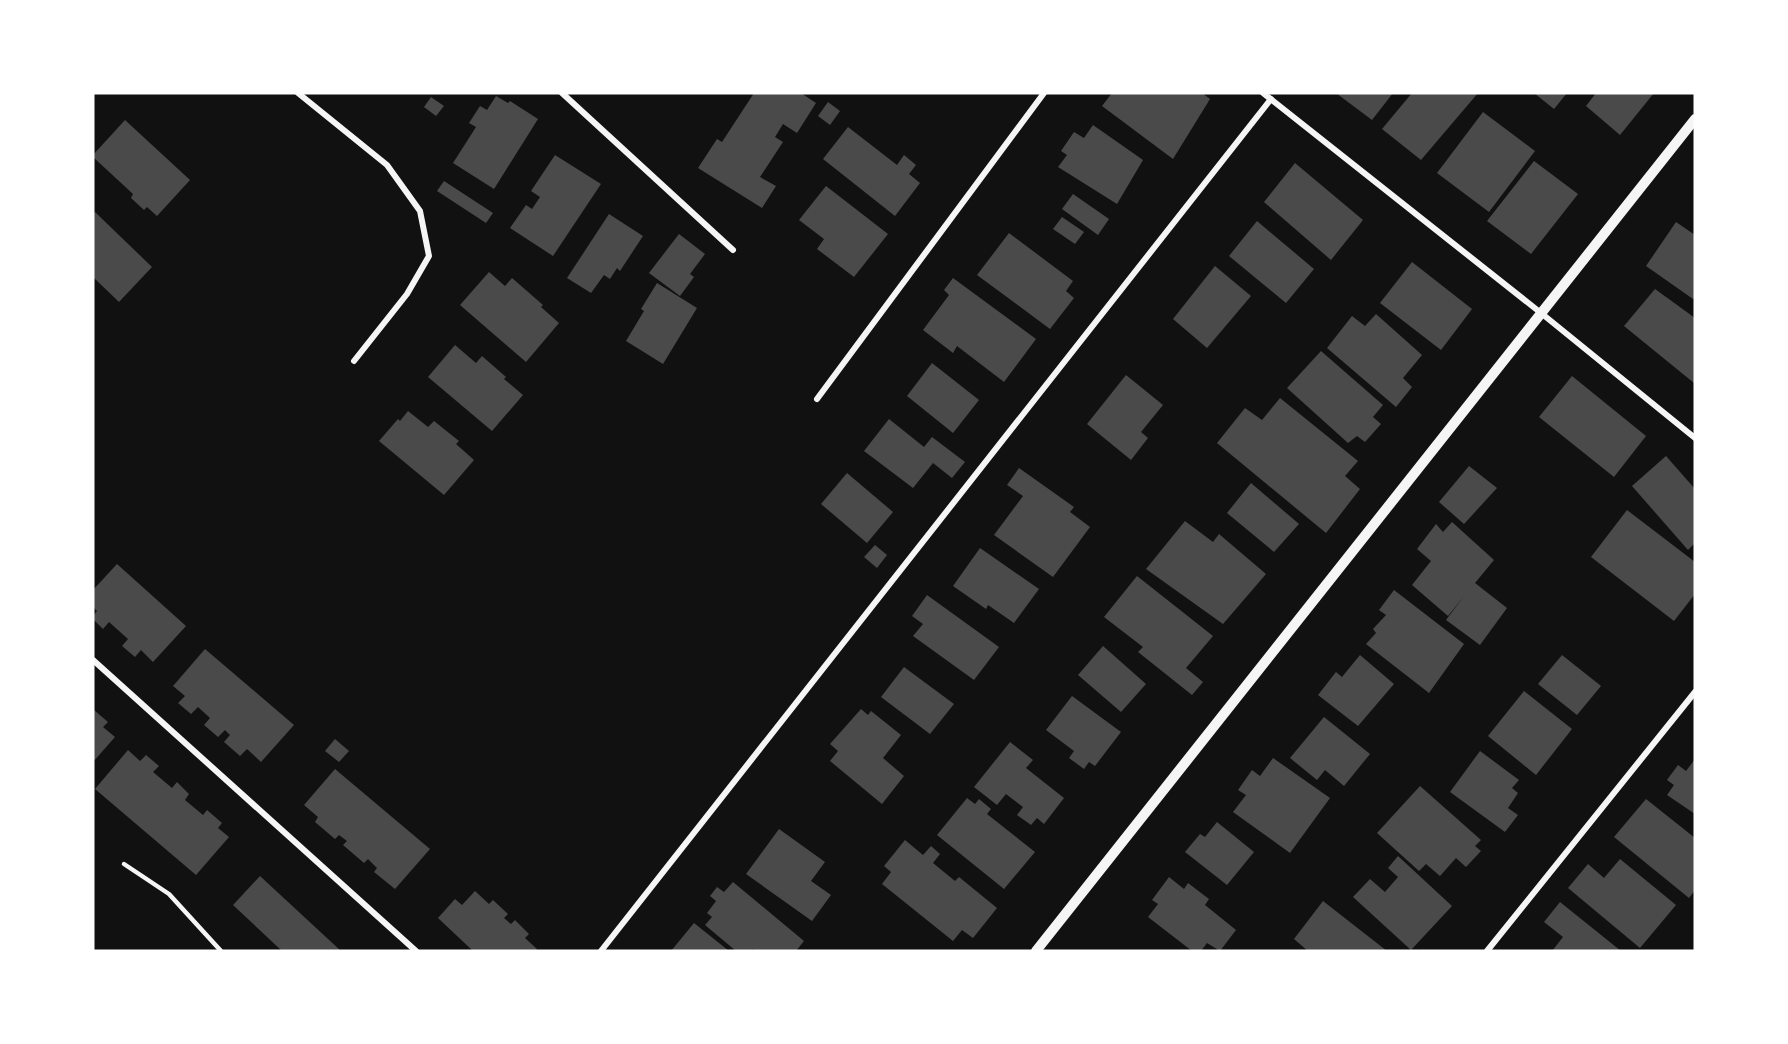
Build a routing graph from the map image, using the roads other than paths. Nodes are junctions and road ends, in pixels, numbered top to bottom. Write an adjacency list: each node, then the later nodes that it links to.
1 (298, 93): 9 (street)
2 (562, 93): 7 (street)
3 (1044, 93): 10 (street)
4 (1263, 93): 5 (street)
5 (1271, 99): 8 (street); 17 (street)
6 (1695, 119): 8 (street)
7 (733, 250)
8 (1542, 313): 11 (street); 18 (street)
9 (354, 361)
10 (817, 399)
11 (1695, 438)
12 (93, 660): 16 (street)
13 (1695, 692): 19 (street)
14 (124, 864): 15 (lane)
15 (221, 951)
16 (416, 951)
17 (601, 951)
18 (1036, 951)
19 (1487, 951)

